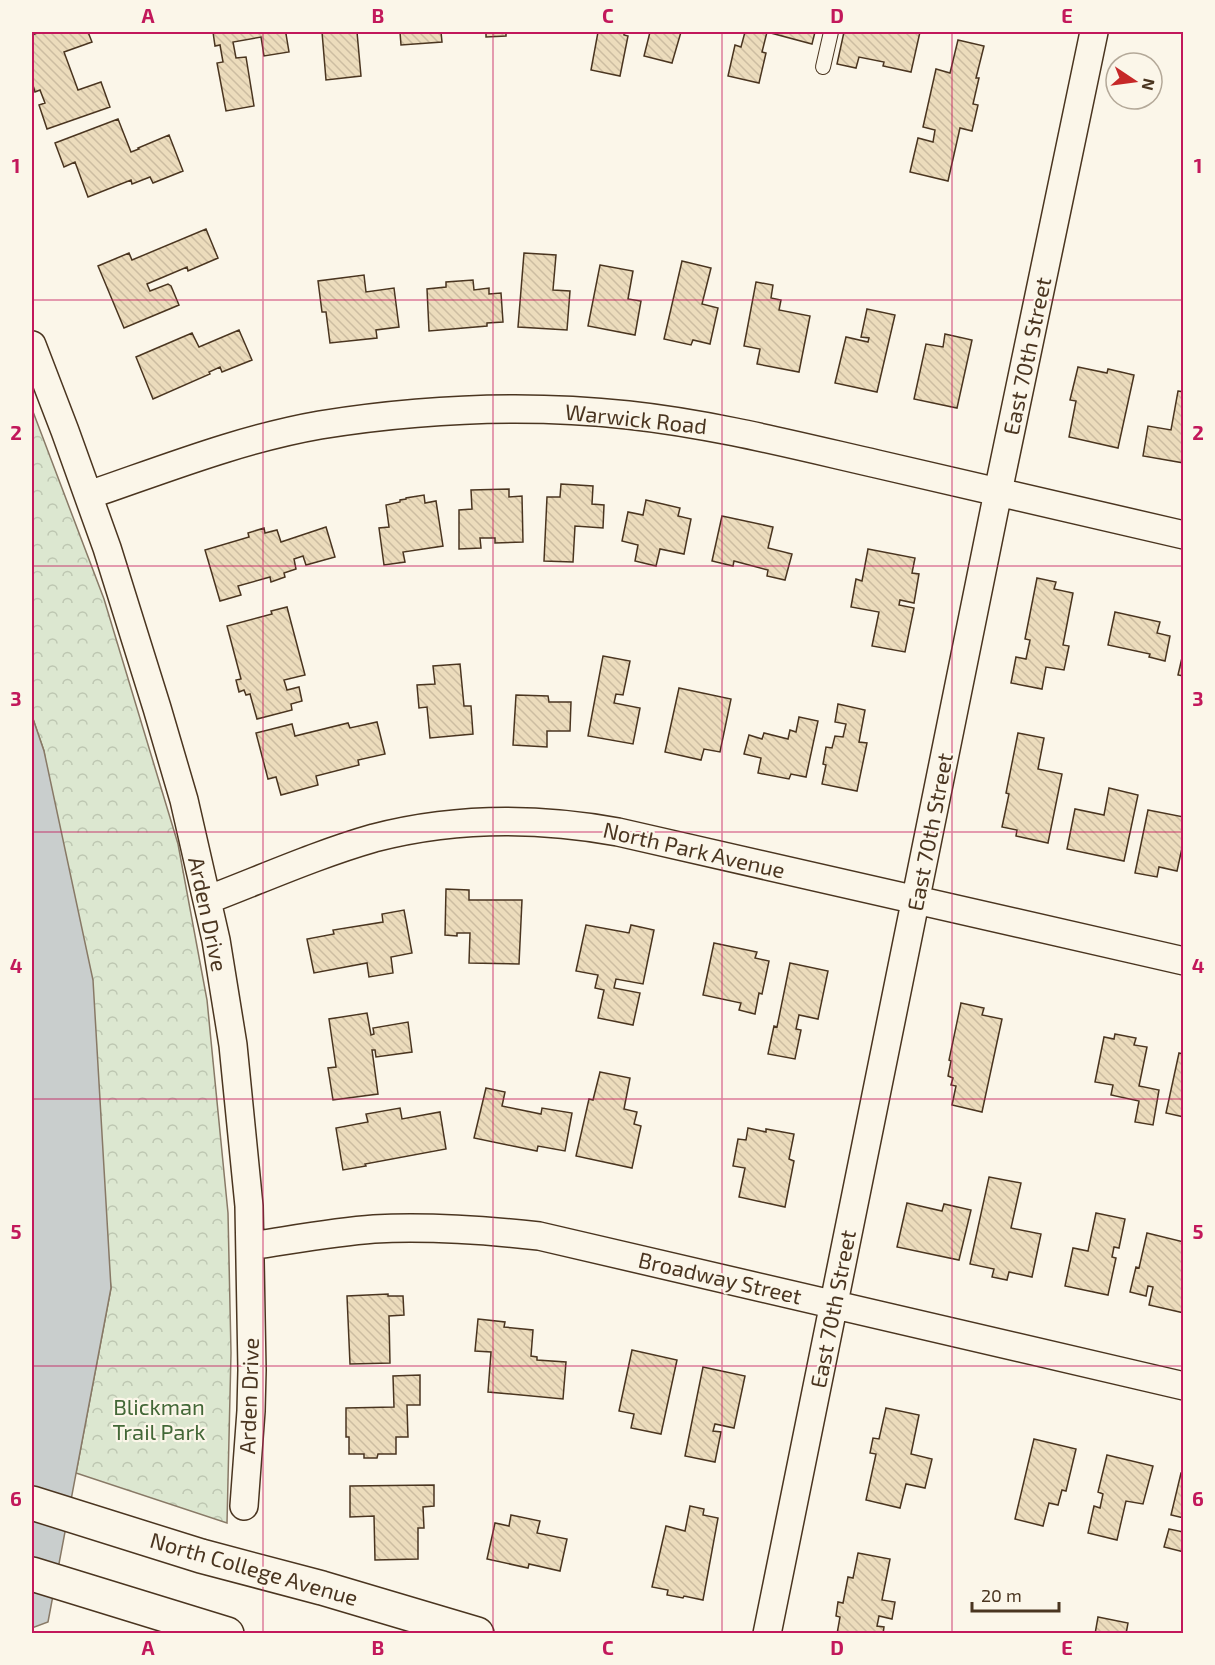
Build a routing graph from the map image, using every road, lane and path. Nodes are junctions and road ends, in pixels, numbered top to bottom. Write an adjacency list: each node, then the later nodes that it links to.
1 (831, 32): 3 (lane)
2 (1094, 32): 5 (street, East 70th Street)
3 (824, 67)
4 (32, 345): 6 (street, Arden Drive)
5 (998, 492): 6 (street, Warwick Road); 7 (street, Warwick Road); 9 (street, East 70th Street)
6 (88, 495): 8 (street, Arden Drive)
7 (1184, 535)
8 (207, 900): 9 (street, North Park Avenue); 11 (street, Arden Drive)
9 (916, 900): 10 (street, North Park Avenue); 12 (street, East 70th Street)
10 (1184, 961)
11 (250, 1246): 12 (street, Broadway Street); 15 (street, Arden Drive)
12 (834, 1305): 13 (street, Broadway Street); 19 (street, East 70th Street)
13 (1184, 1386)
14 (32, 1503): 18 (main road, North College Avenue)
15 (244, 1506)
16 (32, 1574): 17 (main road)
17 (227, 1634)
18 (477, 1634)
19 (767, 1634)

